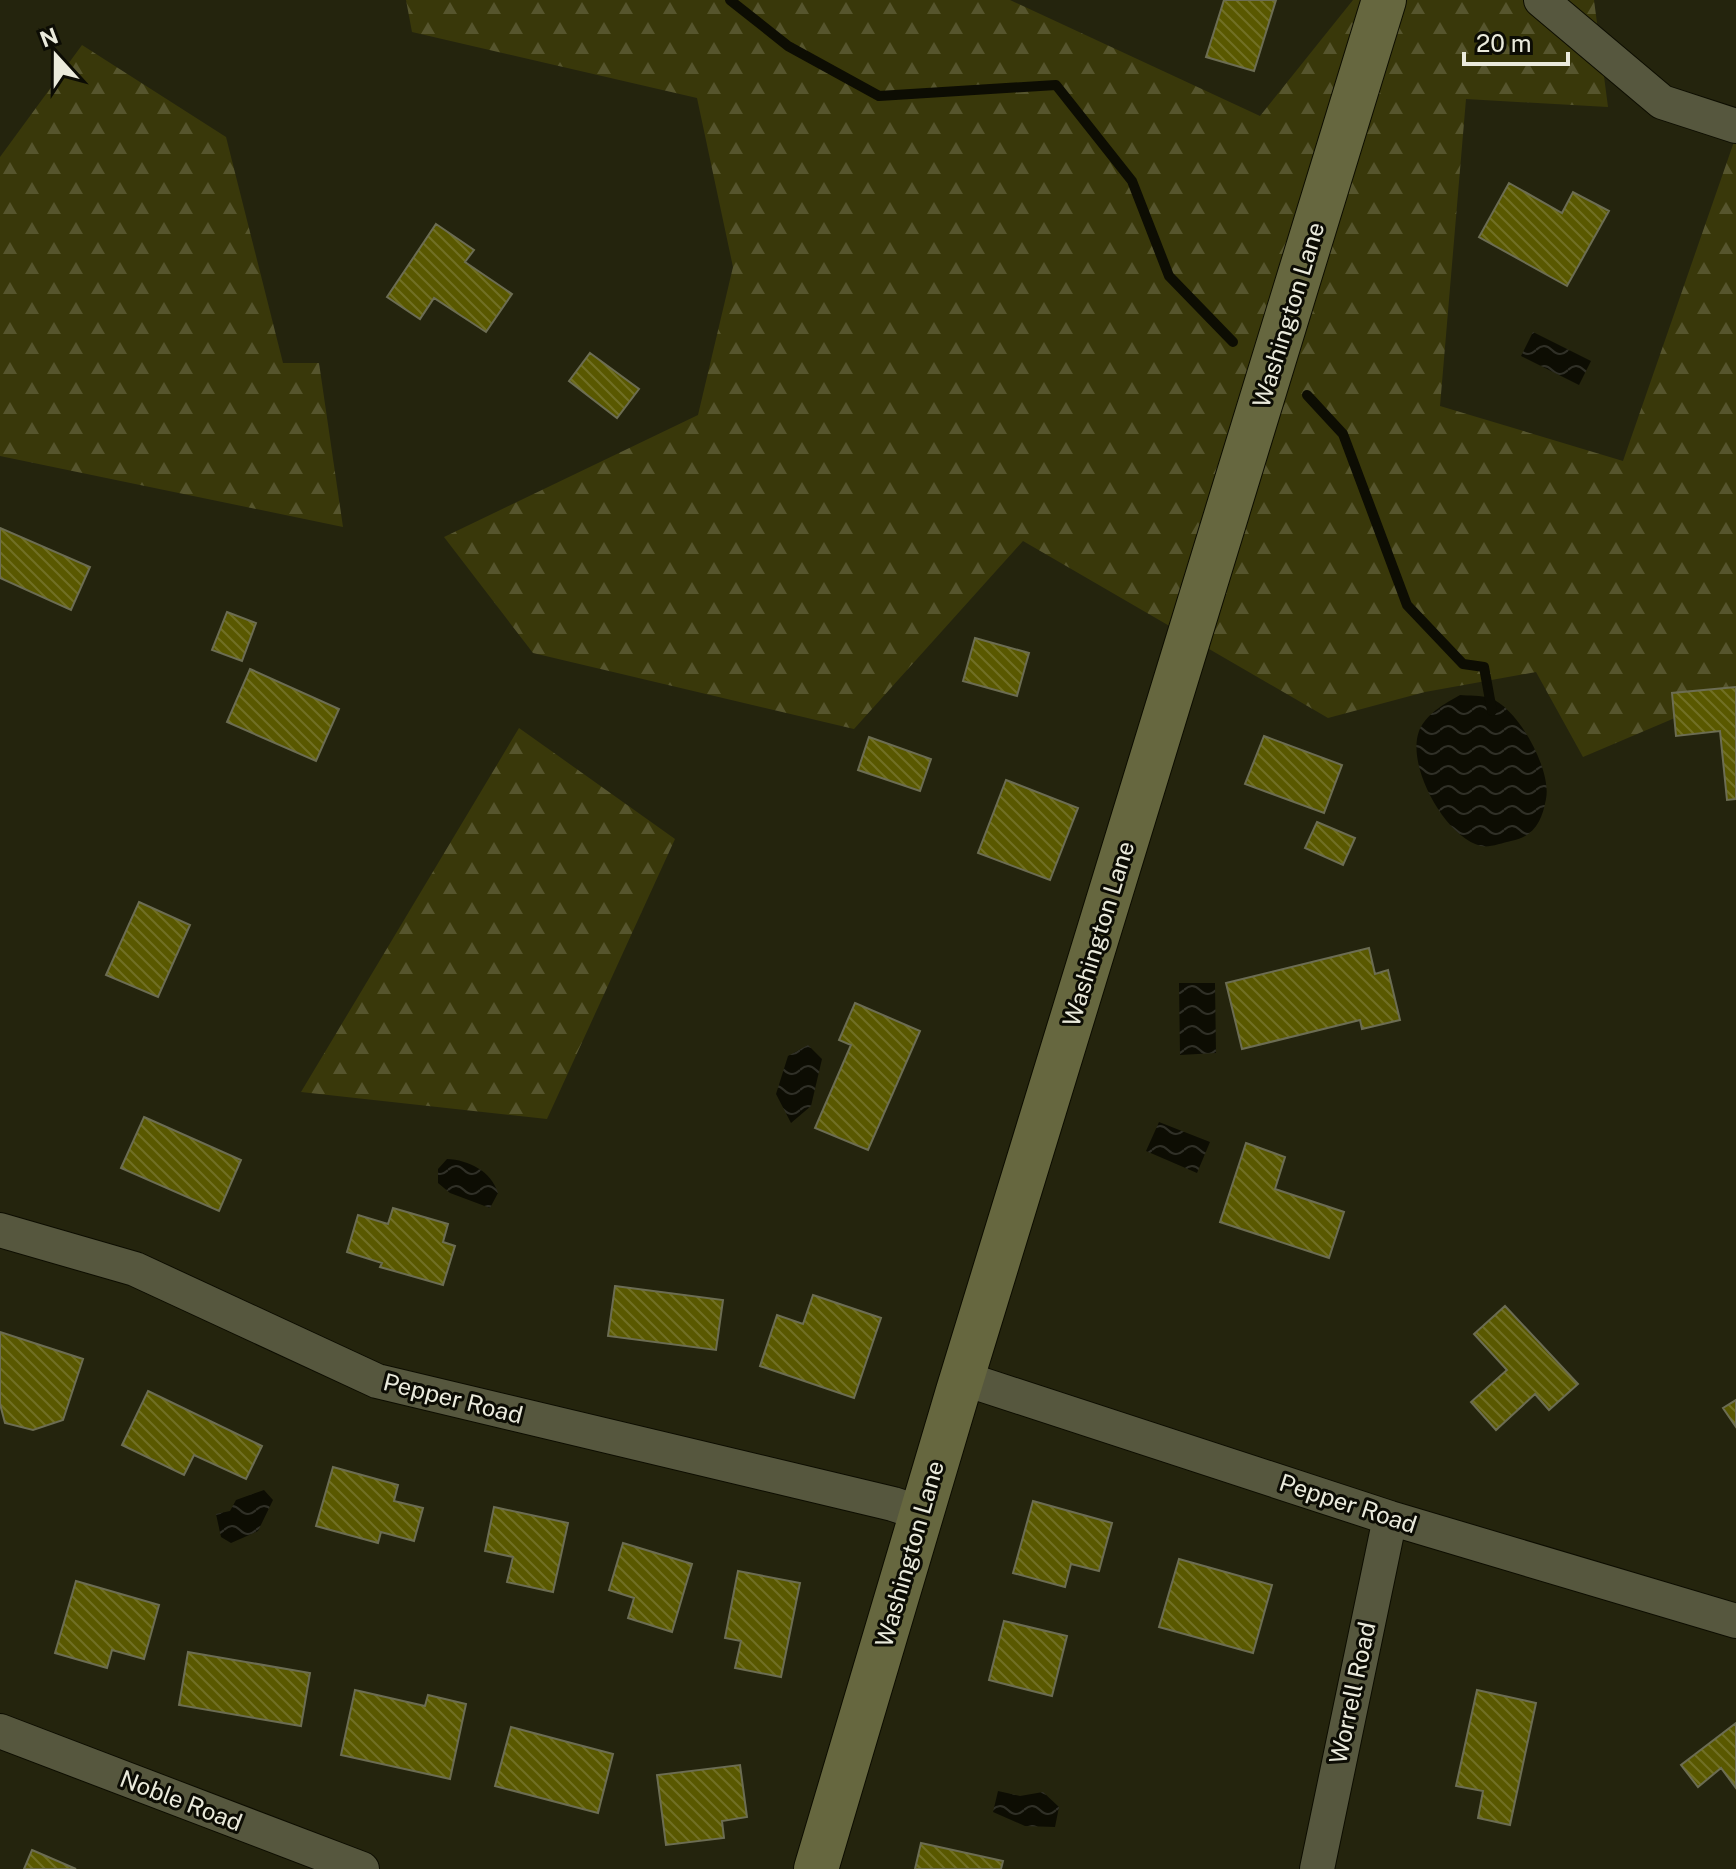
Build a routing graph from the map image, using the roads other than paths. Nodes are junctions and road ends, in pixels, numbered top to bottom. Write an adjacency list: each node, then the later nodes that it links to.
1 (1384, 0): 5 (main road, Washington Lane)
2 (1541, 0): 3 (street)
3 (1736, 126)
4 (0, 1230): 6 (street, Pepper Road)
5 (962, 1378): 6 (main road, Washington Lane); 7 (street, Pepper Road)
6 (923, 1514): 11 (main road, Washington Lane)
7 (1390, 1518): 8 (street, Pepper Road); 12 (street, Worrell Road)
8 (1736, 1621)
9 (0, 1731): 10 (street, Noble Road)
10 (362, 1869)
11 (816, 1869)
12 (1317, 1869)

